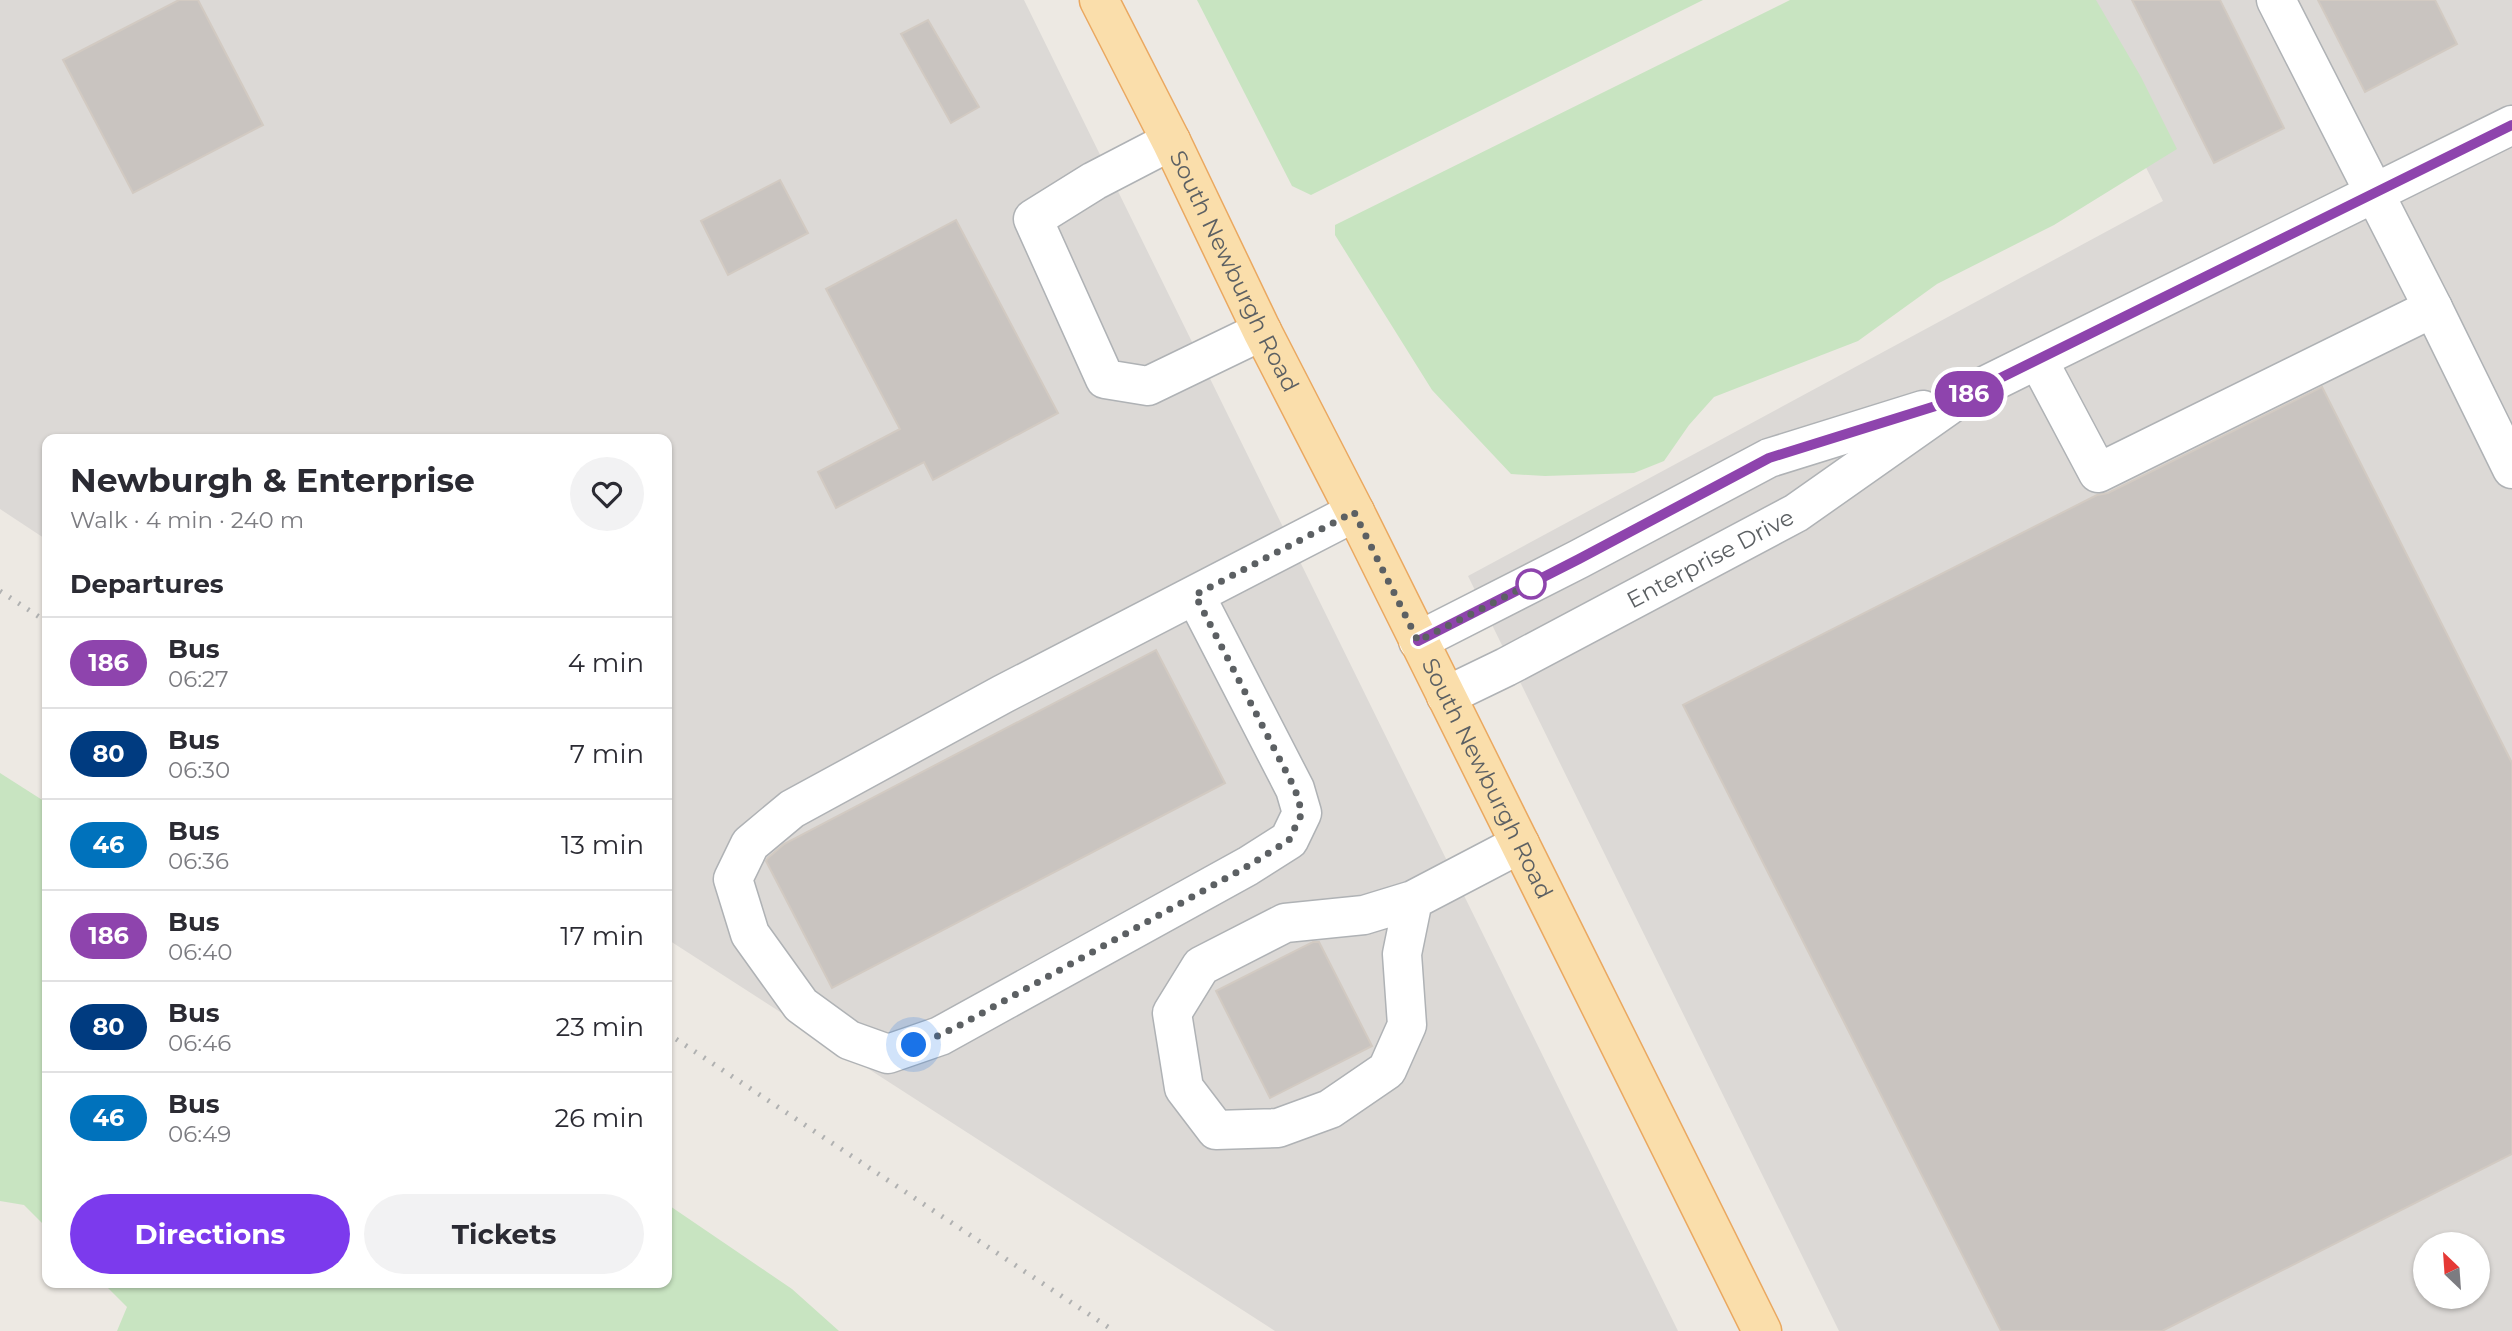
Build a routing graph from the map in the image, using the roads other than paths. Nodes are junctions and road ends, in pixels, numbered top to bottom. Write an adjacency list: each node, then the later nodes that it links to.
1 (1099, 0): 4 (main road, South Newburgh Road)
2 (2276, 0): 5 (street)
3 (2512, 125): 5 (street, Enterprise Drive)
4 (1171, 142): 7 (main road, South Newburgh Road); 7 (street)
5 (2374, 193): 6 (street); 8 (street, Enterprise Drive)
6 (2433, 308): 8 (street); 10 (street)
7 (1262, 331): 11 (main road, South Newburgh Road)
8 (2038, 360): 9 (street, Enterprise Drive)
9 (1958, 399): 13 (street, Enterprise Drive); 14 (street, Enterprise Drive)
10 (2512, 469)
11 (1354, 512): 12 (street); 13 (main road, South Newburgh Road)
12 (1195, 595): 12 (street)
13 (1418, 641): 14 (main road, South Newburgh Road)
14 (1446, 696): 15 (main road, South Newburgh Road)
15 (1520, 844): 16 (street); 17 (main road, South Newburgh Road)
16 (1413, 900): 16 (street)
17 (1762, 1331)

